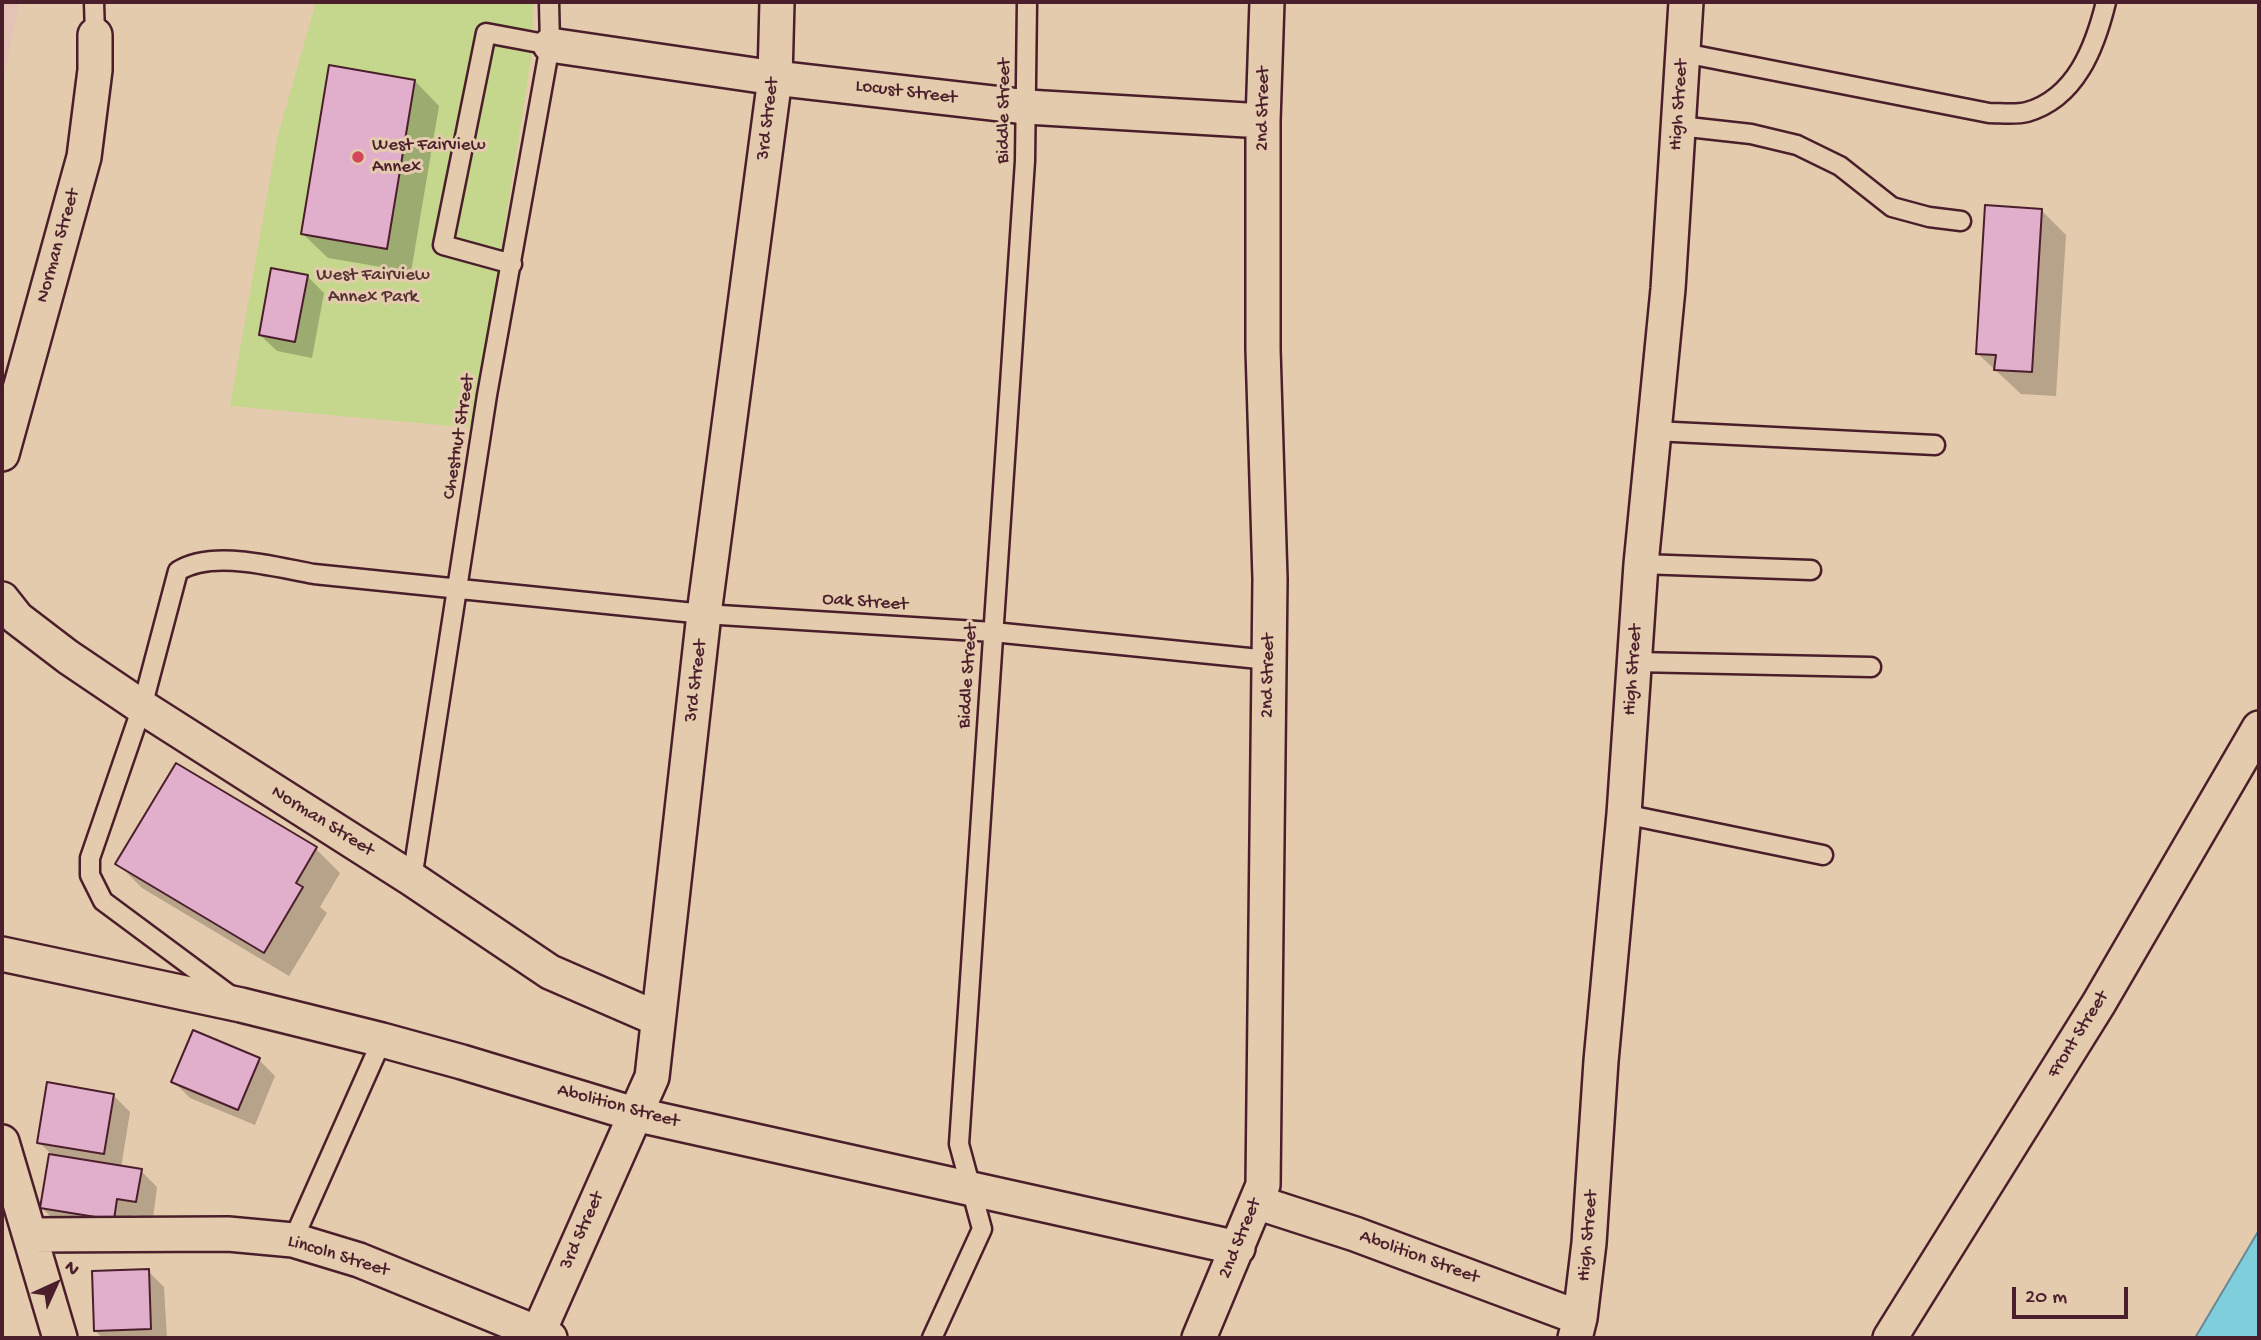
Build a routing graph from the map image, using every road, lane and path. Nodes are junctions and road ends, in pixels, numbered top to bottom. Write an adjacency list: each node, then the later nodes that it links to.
1 (94, 2): 8 (lane)
2 (549, 2): 9 (lane, Chestnut Street)
3 (777, 2): 11 (street, 3rd Street)
4 (1027, 2): 12 (lane, Biddle Street)
5 (1267, 2): 13 (street, 2nd Street)
6 (1686, 2): 10 (street, High Street)
7 (2106, 2): 10 (lane)
8 (95, 35): 19 (street, Norman Street)
9 (550, 45): 11 (street, Locust Street); 16 (lane, Chestnut Street); 16 (lane)
10 (1684, 53): 14 (street, High Street)
11 (775, 78): 12 (street, Locust Street); 24 (street, 3rd Street)
12 (1027, 107): 13 (street, Locust Street); 25 (lane, Biddle Street)
13 (1263, 121): 26 (street, 2nd Street)
14 (1679, 126): 15 (lane); 17 (street, High Street)
15 (1961, 221)
16 (512, 264): 22 (lane, Chestnut Street)
17 (1654, 431): 18 (lane); 20 (street, High Street)
18 (1935, 445)
19 (2, 454)
20 (1641, 564): 21 (lane); 27 (street, High Street)
21 (1811, 570)
22 (458, 590): 24 (lane, Oak Street); 29 (lane, Oak Street); 33 (lane, Chestnut Street)
23 (2, 599): 29 (street, Norman Street)
24 (704, 614): 25 (lane, Oak Street); 36 (street, 3rd Street)
25 (993, 632): 26 (lane, Oak Street); 40 (lane, Biddle Street)
26 (1269, 660): 41 (street, 2nd Street)
27 (1635, 662): 28 (lane); 31 (street, High Street)
28 (1871, 667)
29 (142, 707): 33 (street, Norman Street); 35 (lane, Oak Street)
30 (2259, 728): 50 (street, Front Street)
31 (1624, 814): 32 (lane); 45 (street, High Street)
32 (1823, 855)
33 (412, 879): 36 (street, Norman Street)
34 (2, 954): 35 (street, Abolition Street)
35 (242, 1005): 37 (street, Abolition Street)
36 (658, 1019): 38 (street, 3rd Street)
37 (382, 1040): 38 (street, Abolition Street); 43 (lane)
38 (634, 1114): 40 (street, Abolition Street); 46 (street, 3rd Street)
39 (2, 1142): 42 (street)
40 (971, 1188): 44 (street, Abolition Street); 48 (lane, Biddle Street)
41 (1256, 1202): 44 (street, 2nd Street); 45 (street, Abolition Street)
42 (30, 1234): 43 (street, Lincoln Street); 47 (street)
43 (293, 1240): 46 (street, Lincoln Street)
44 (1238, 1248): 49 (street, 2nd Street)
45 (1578, 1328)
46 (542, 1337)
47 (60, 1338)
48 (932, 1338)
49 (1199, 1338)
50 (1890, 1338)

